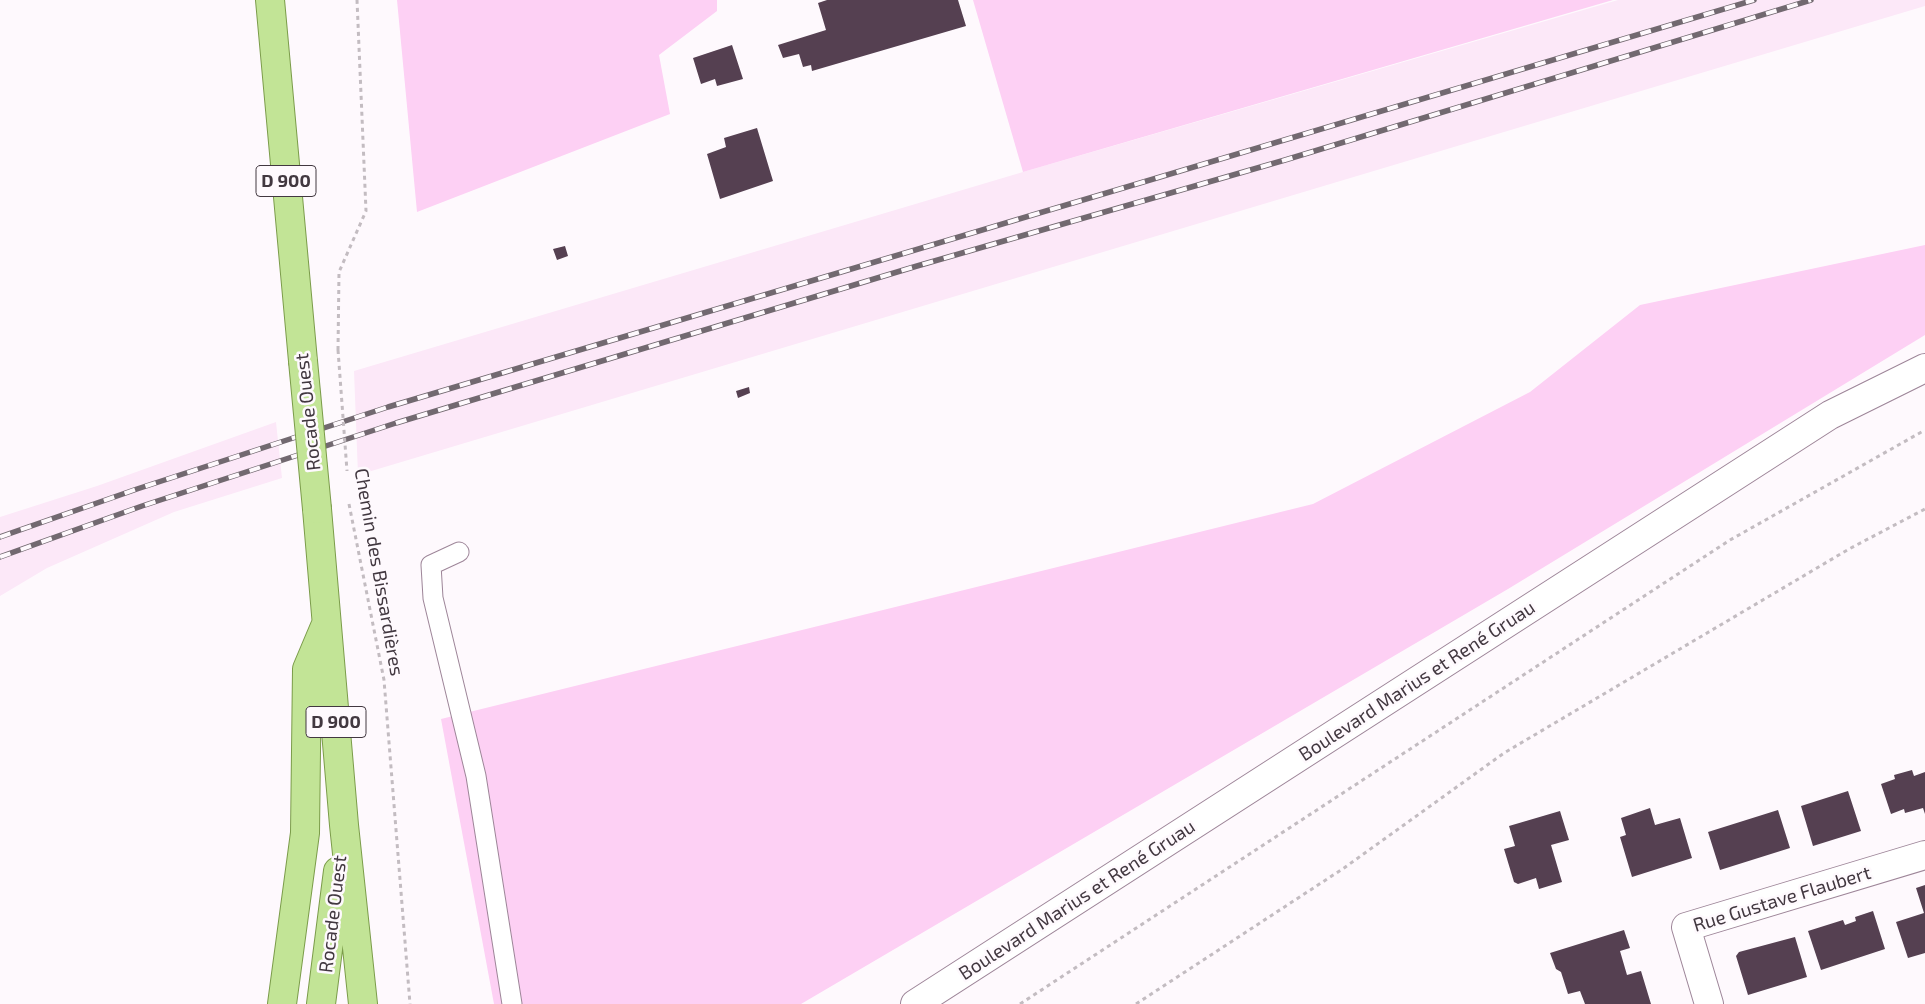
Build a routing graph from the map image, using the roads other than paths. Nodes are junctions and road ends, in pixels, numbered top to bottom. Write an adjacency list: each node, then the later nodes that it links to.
1 (270, 0): 4 (main road, Rocade Ouest / D 900, bridge)
2 (1925, 368): 11 (main road, Boulevard Marius et René Gruau)
3 (460, 552): 10 (lane)
4 (328, 620): 5 (main road, Rocade Ouest / D 900); 7 (main road)
5 (344, 825): 8 (main road, Rocade Ouest / D 900); 9 (main road, Rocade Ouest / D 900)
6 (1925, 855): 12 (main road, Rue Gustave Flaubert)
7 (282, 1004)
8 (322, 1004)
9 (363, 1004)
10 (512, 1004)
11 (915, 1004)
12 (1709, 1004)

